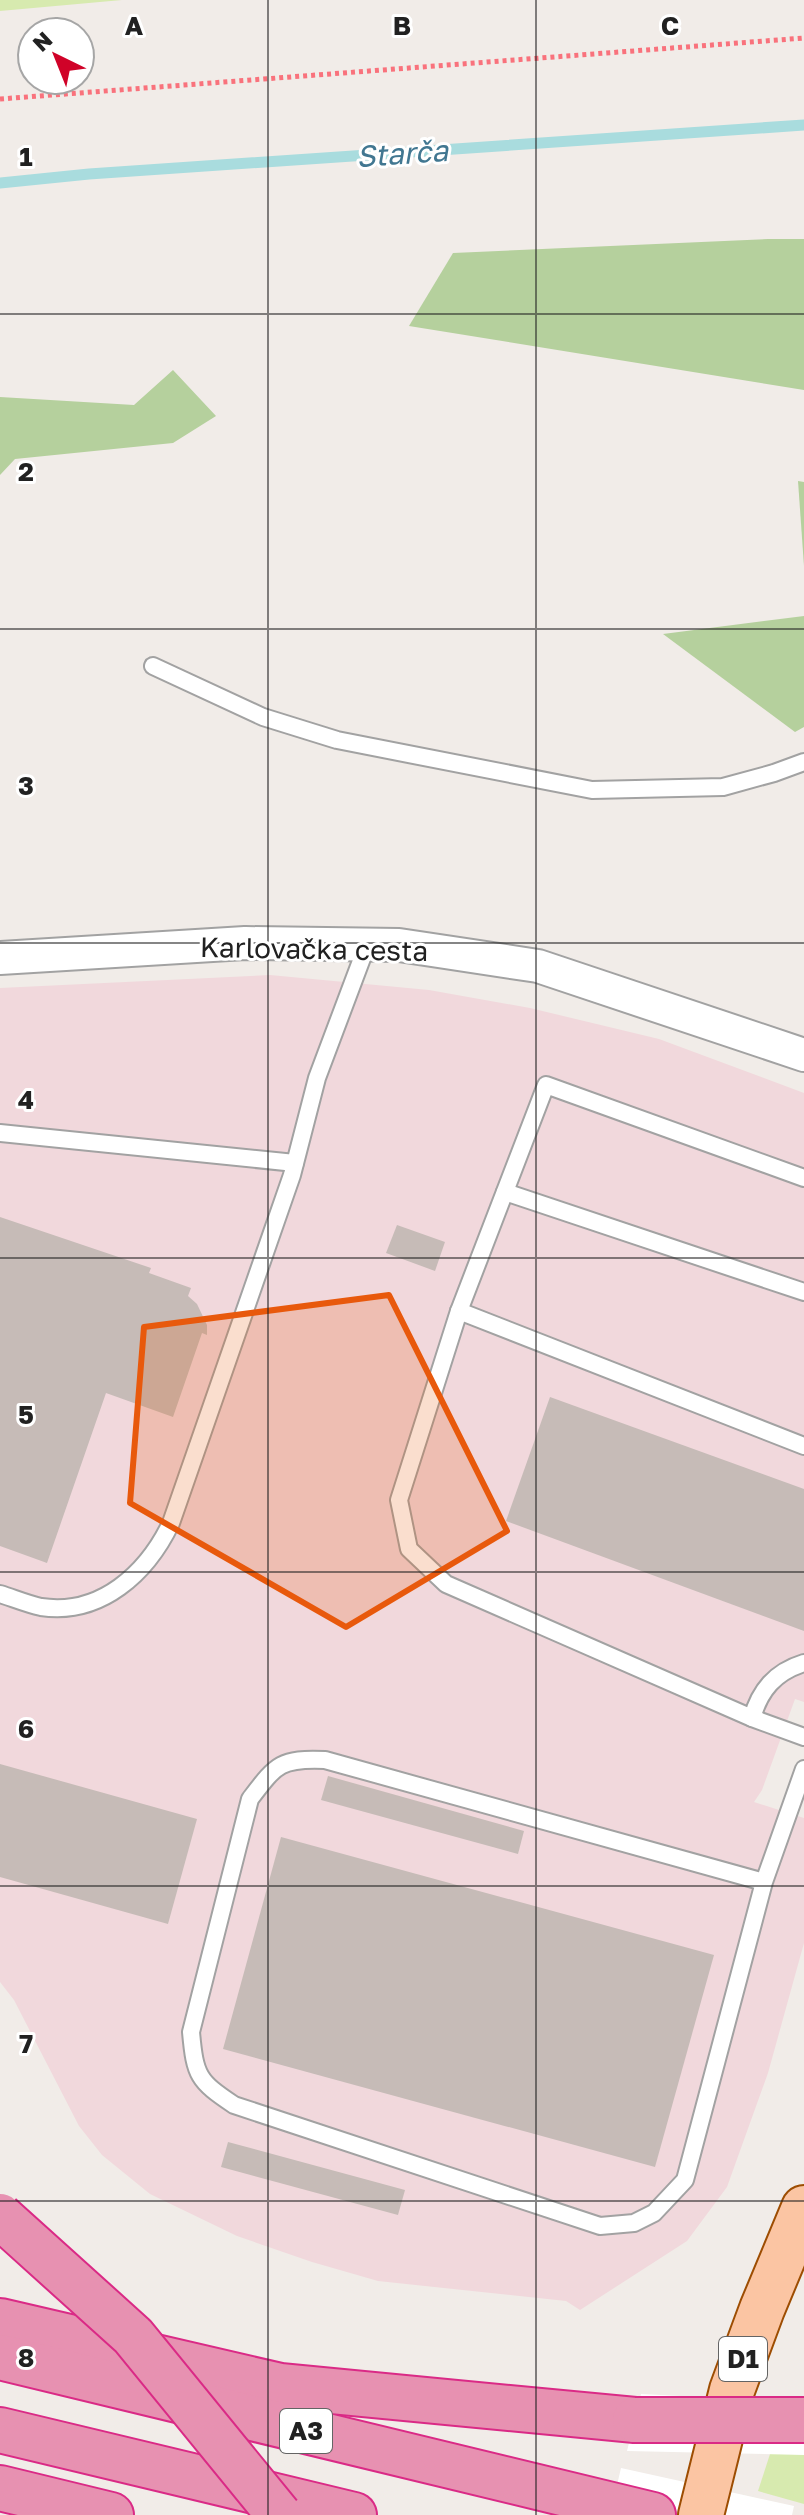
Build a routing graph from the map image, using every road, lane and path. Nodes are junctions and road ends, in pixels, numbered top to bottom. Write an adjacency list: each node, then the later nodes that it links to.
1 (804, 38): 2 (path)
2 (0, 99)
3 (153, 666): 4 (lane)
4 (804, 762)
5 (367, 945): 6 (street, Karlovačka cesta); 7 (street, Karlovačka cesta); 9 (lane)
6 (0, 958)
7 (804, 1055)
8 (0, 1133): 9 (lane)
9 (295, 1163): 15 (lane)
10 (804, 1178): 11 (lane)
11 (505, 1192): 12 (lane); 13 (lane)
12 (804, 1292)
13 (459, 1311): 14 (lane); 17 (lane)
14 (804, 1446)
15 (0, 1594)
16 (804, 1663): 17 (lane)
17 (752, 1718): 18 (lane)
18 (804, 1737)
19 (804, 1769): 20 (lane)
20 (764, 1882): 20 (lane)
21 (804, 2208): 32 (main road, D1)
22 (0, 2216): 30 (highway, bridge)
23 (0, 2321): 25 (highway, bridge)
24 (0, 2357): 28 (highway, A3)
25 (804, 2420)
26 (0, 2430): 31 (highway)
27 (0, 2488): 29 (highway)
28 (633, 2510)
29 (111, 2515)
30 (279, 2515)
31 (354, 2515)
32 (701, 2515)

